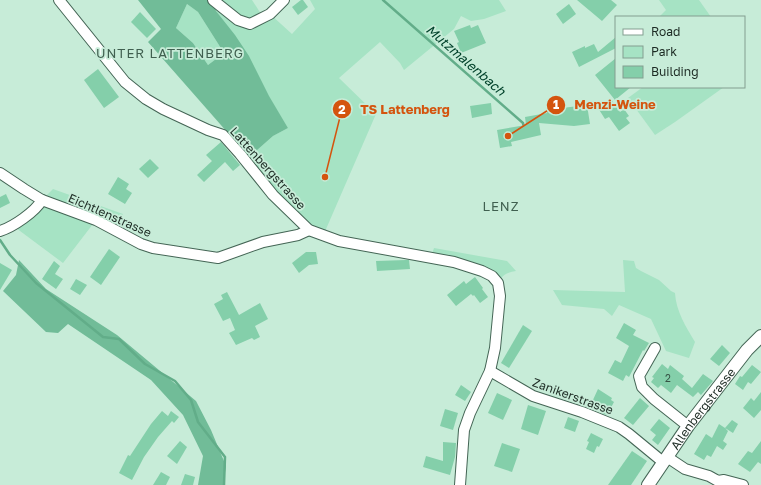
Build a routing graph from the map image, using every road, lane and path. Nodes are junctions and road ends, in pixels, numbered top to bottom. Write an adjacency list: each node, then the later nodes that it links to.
1 (59, 0): 7 (street, Lattenbergstrasse)
2 (213, 0): 3 (street)
3 (284, 0)
4 (0, 173): 5 (street, Eichtlenstrasse)
5 (42, 200): 6 (street); 7 (street, Eichtlenstrasse)
6 (0, 230)
7 (309, 230): 10 (street, Lattenbergstrasse)
8 (761, 336): 11 (street, Allenbergstrasse)
9 (655, 348): 11 (street)
10 (490, 371): 12 (street, Zanikerstrasse); 14 (street)
11 (688, 426): 12 (street, Allenbergstrasse)
12 (665, 459): 13 (street, Zanikerstrasse); 15 (street, Allenbergstrasse)
13 (715, 481): 16 (street, Zanikerstrasse)
14 (460, 485)
15 (648, 485)
16 (743, 485)

